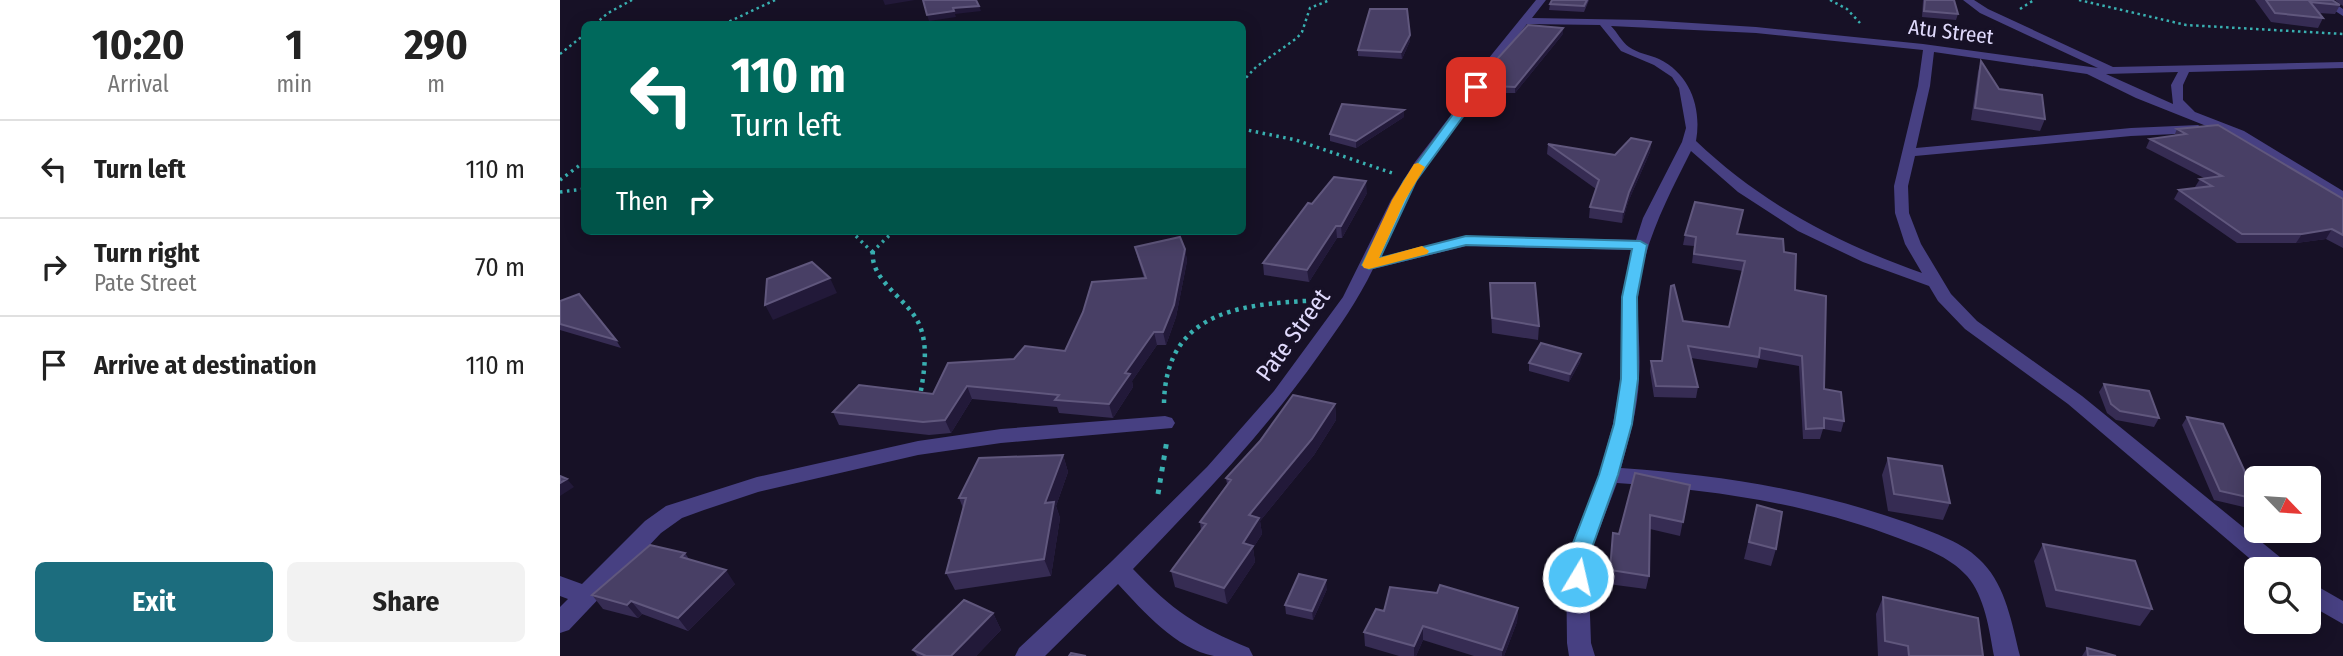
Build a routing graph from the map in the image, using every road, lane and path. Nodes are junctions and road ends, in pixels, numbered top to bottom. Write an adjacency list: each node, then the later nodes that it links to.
1 (632, 0): 11 (path)
2 (775, 0): 12 (path)
3 (1330, 0): 23 (path)
4 (1541, 0): 13 (street, Pate Street)
5 (1828, 0): 9 (path)
6 (1968, 0): 21 (street)
7 (2079, 0): 15 (path)
8 (2323, 0): 10 (street)
9 (1833, 1)
10 (2343, 13)
11 (599, 21)
12 (730, 21)
13 (1524, 21): 14 (street, Atu Street); 31 (street, Pate Street)
14 (1603, 22): 17 (street, Atu Street); 27 (street)
15 (2343, 34)
16 (581, 37): 18 (path)
17 (1929, 48): 20 (street, Atu Street); 28 (street)
18 (560, 54)
19 (2343, 65): 22 (street)
20 (2090, 71): 21 (street); 24 (street, Atu Street)
21 (2114, 71): 22 (street)
22 (2184, 71): 24 (street)
23 (1246, 78)
24 (2194, 118): 25 (street, Atu Street)
25 (2223, 128): 28 (street); 34 (street, Atu Street)
26 (1246, 130): 31 (path)
27 (1689, 142): 37 (street); 40 (street)
28 (1909, 153): 40 (street)
29 (581, 164): 30 (path)
30 (560, 180)
31 (1410, 181): 39 (street, Pate Street)
32 (581, 189): 33 (path)
33 (560, 192)
34 (2343, 197)
35 (855, 235): 38 (path)
36 (890, 235): 38 (path)
37 (1640, 245): 39 (street); 44 (street)
38 (872, 252): 42 (path)
39 (1369, 265): 41 (street, Pate Street)
40 (1936, 283): 46 (street)
41 (1351, 298): 43 (path); 45 (street, Pate Street)
42 (919, 403)
43 (1165, 423): 45 (path); 49 (street)
44 (1609, 475): 55 (street); 56 (street)
45 (1158, 529): 47 (street, Pate Street)
46 (2264, 557)
47 (1119, 569): 53 (street, Pate Street); 54 (street)
48 (560, 586): 49 (street)
49 (586, 596): 52 (street)
50 (2321, 600): 51 (street)
51 (2343, 614)
52 (560, 623)
53 (1028, 656)
54 (1240, 656)
55 (1583, 656)
56 (2007, 656)

